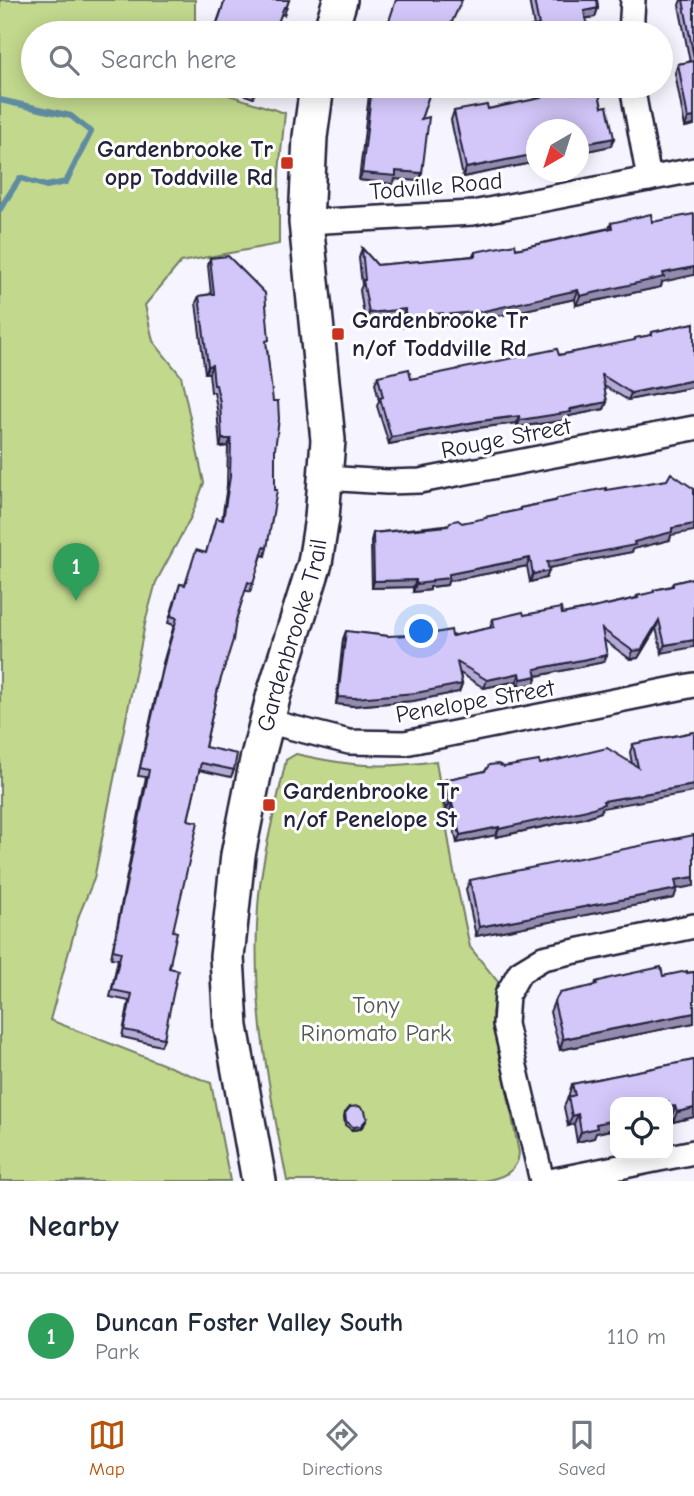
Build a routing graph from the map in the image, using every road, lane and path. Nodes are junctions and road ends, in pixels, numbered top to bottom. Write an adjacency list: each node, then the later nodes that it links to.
1 (340, 0): 3 (street)
2 (633, 0): 4 (street)
3 (334, 21)
4 (632, 21)
5 (315, 98): 9 (street, Gardenbrooke Trail)
6 (634, 98): 8 (street)
7 (694, 170): 8 (street, Todville Road)
8 (649, 179): 9 (street, Todville Road)
9 (306, 222): 11 (street, Gardenbrooke Trail)
10 (694, 428): 11 (street, Rouge Street)
11 (326, 478): 13 (street, Gardenbrooke Trail)
12 (694, 685): 13 (street, Penelope Street)
13 (266, 721): 16 (street, Gardenbrooke Trail)
14 (694, 926): 17 (street)
15 (694, 1152): 18 (street)
16 (258, 1181)
17 (542, 1181)
18 (550, 1181)

